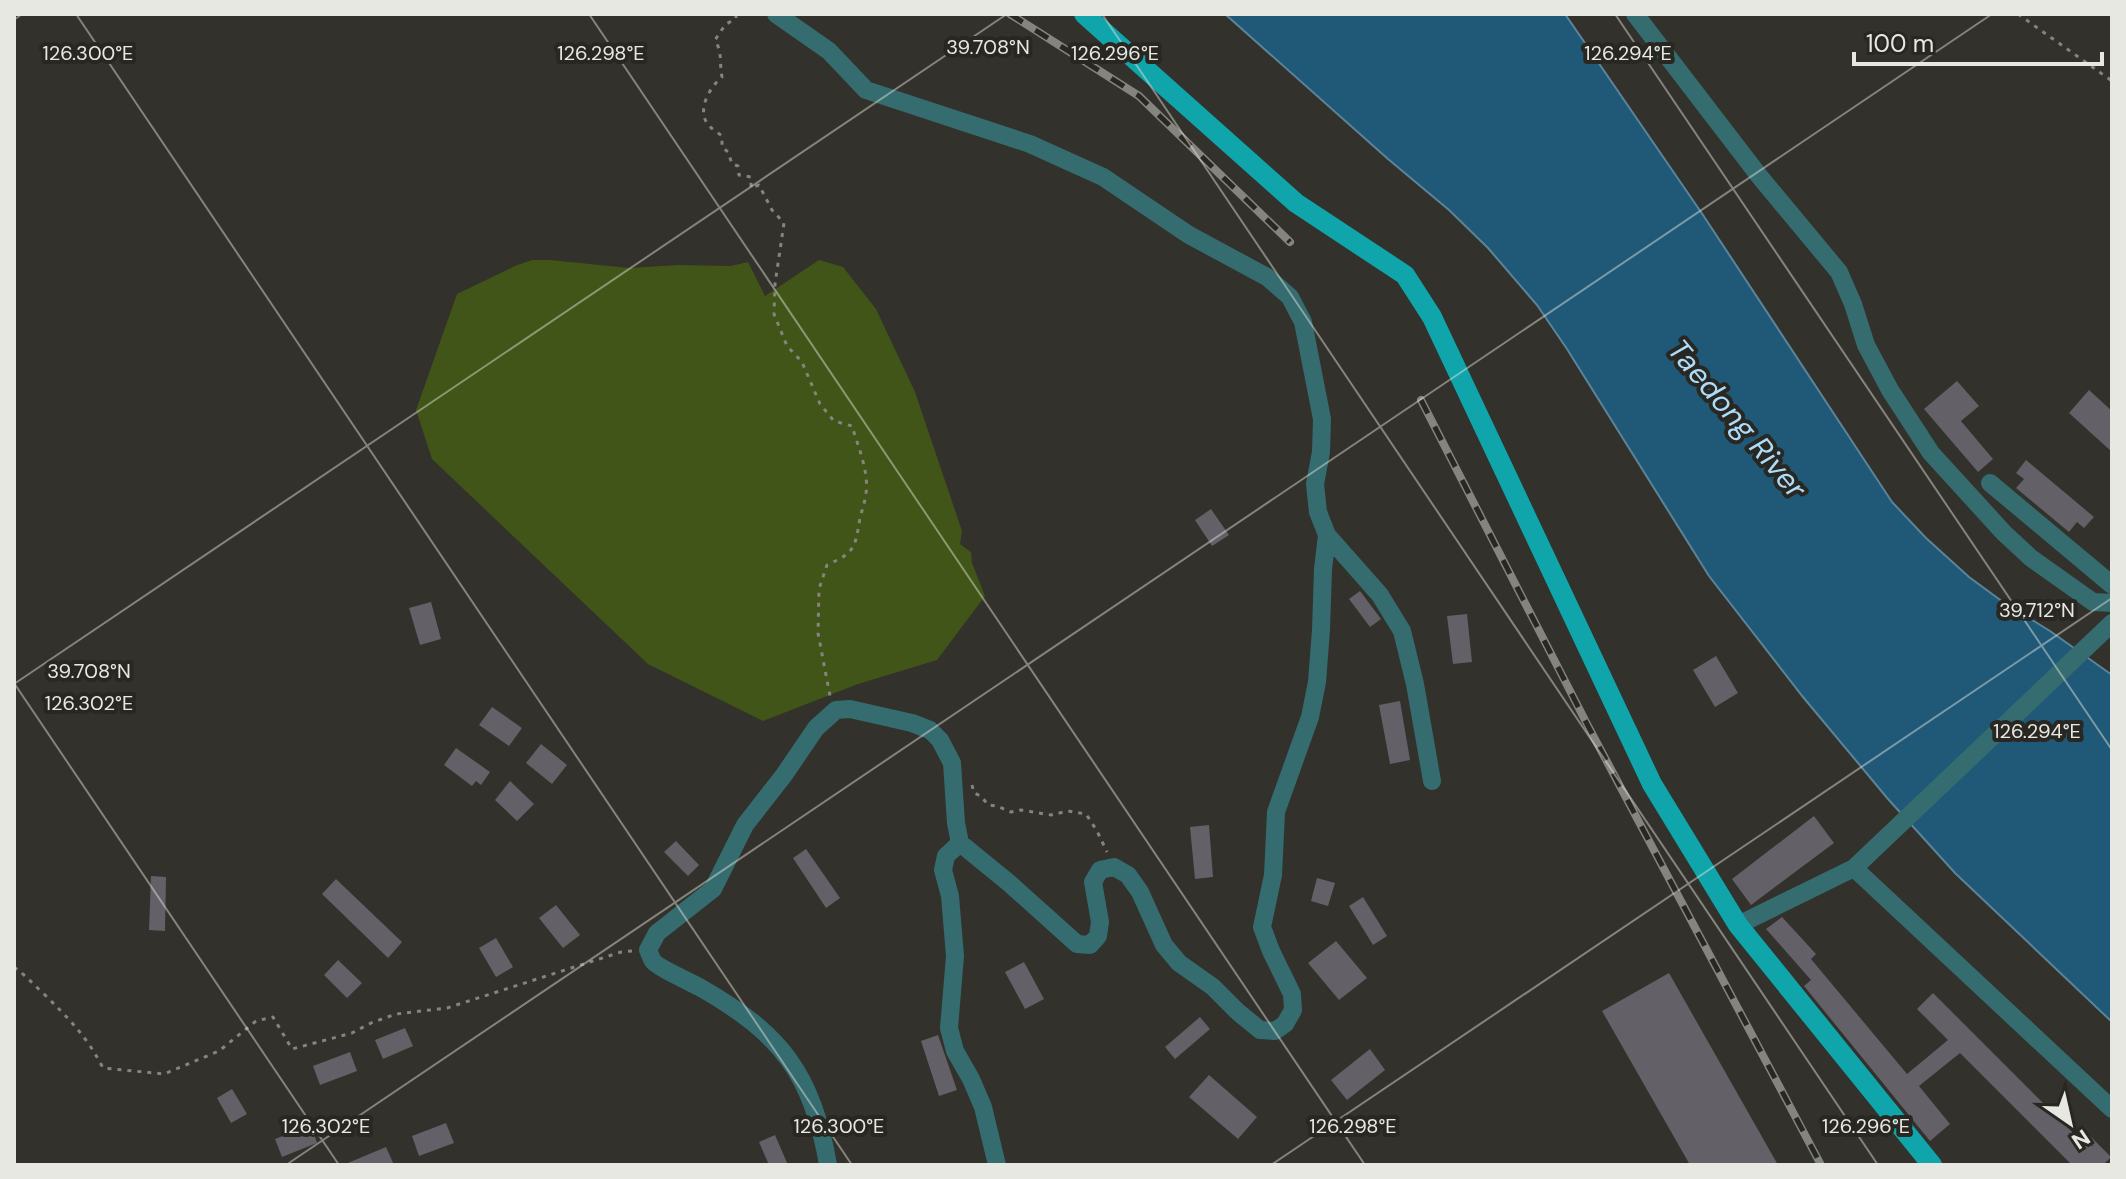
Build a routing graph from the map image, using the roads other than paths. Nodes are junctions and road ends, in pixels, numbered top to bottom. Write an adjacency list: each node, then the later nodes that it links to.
1 (776, 14): 5 (street)
2 (1084, 14): 12 (main road)
3 (1635, 14): 7 (street)
4 (1990, 483): 6 (street)
5 (1327, 535): 9 (street); 10 (street)
6 (2112, 585)
7 (2112, 603)
8 (2112, 623): 11 (street)
9 (1432, 781)
10 (960, 843): 14 (street); 15 (street)
11 (1854, 868): 12 (street); 13 (street)
12 (1738, 925): 16 (main road)
13 (2112, 1109)
14 (828, 1165)
15 (997, 1165)
16 (1932, 1165)

